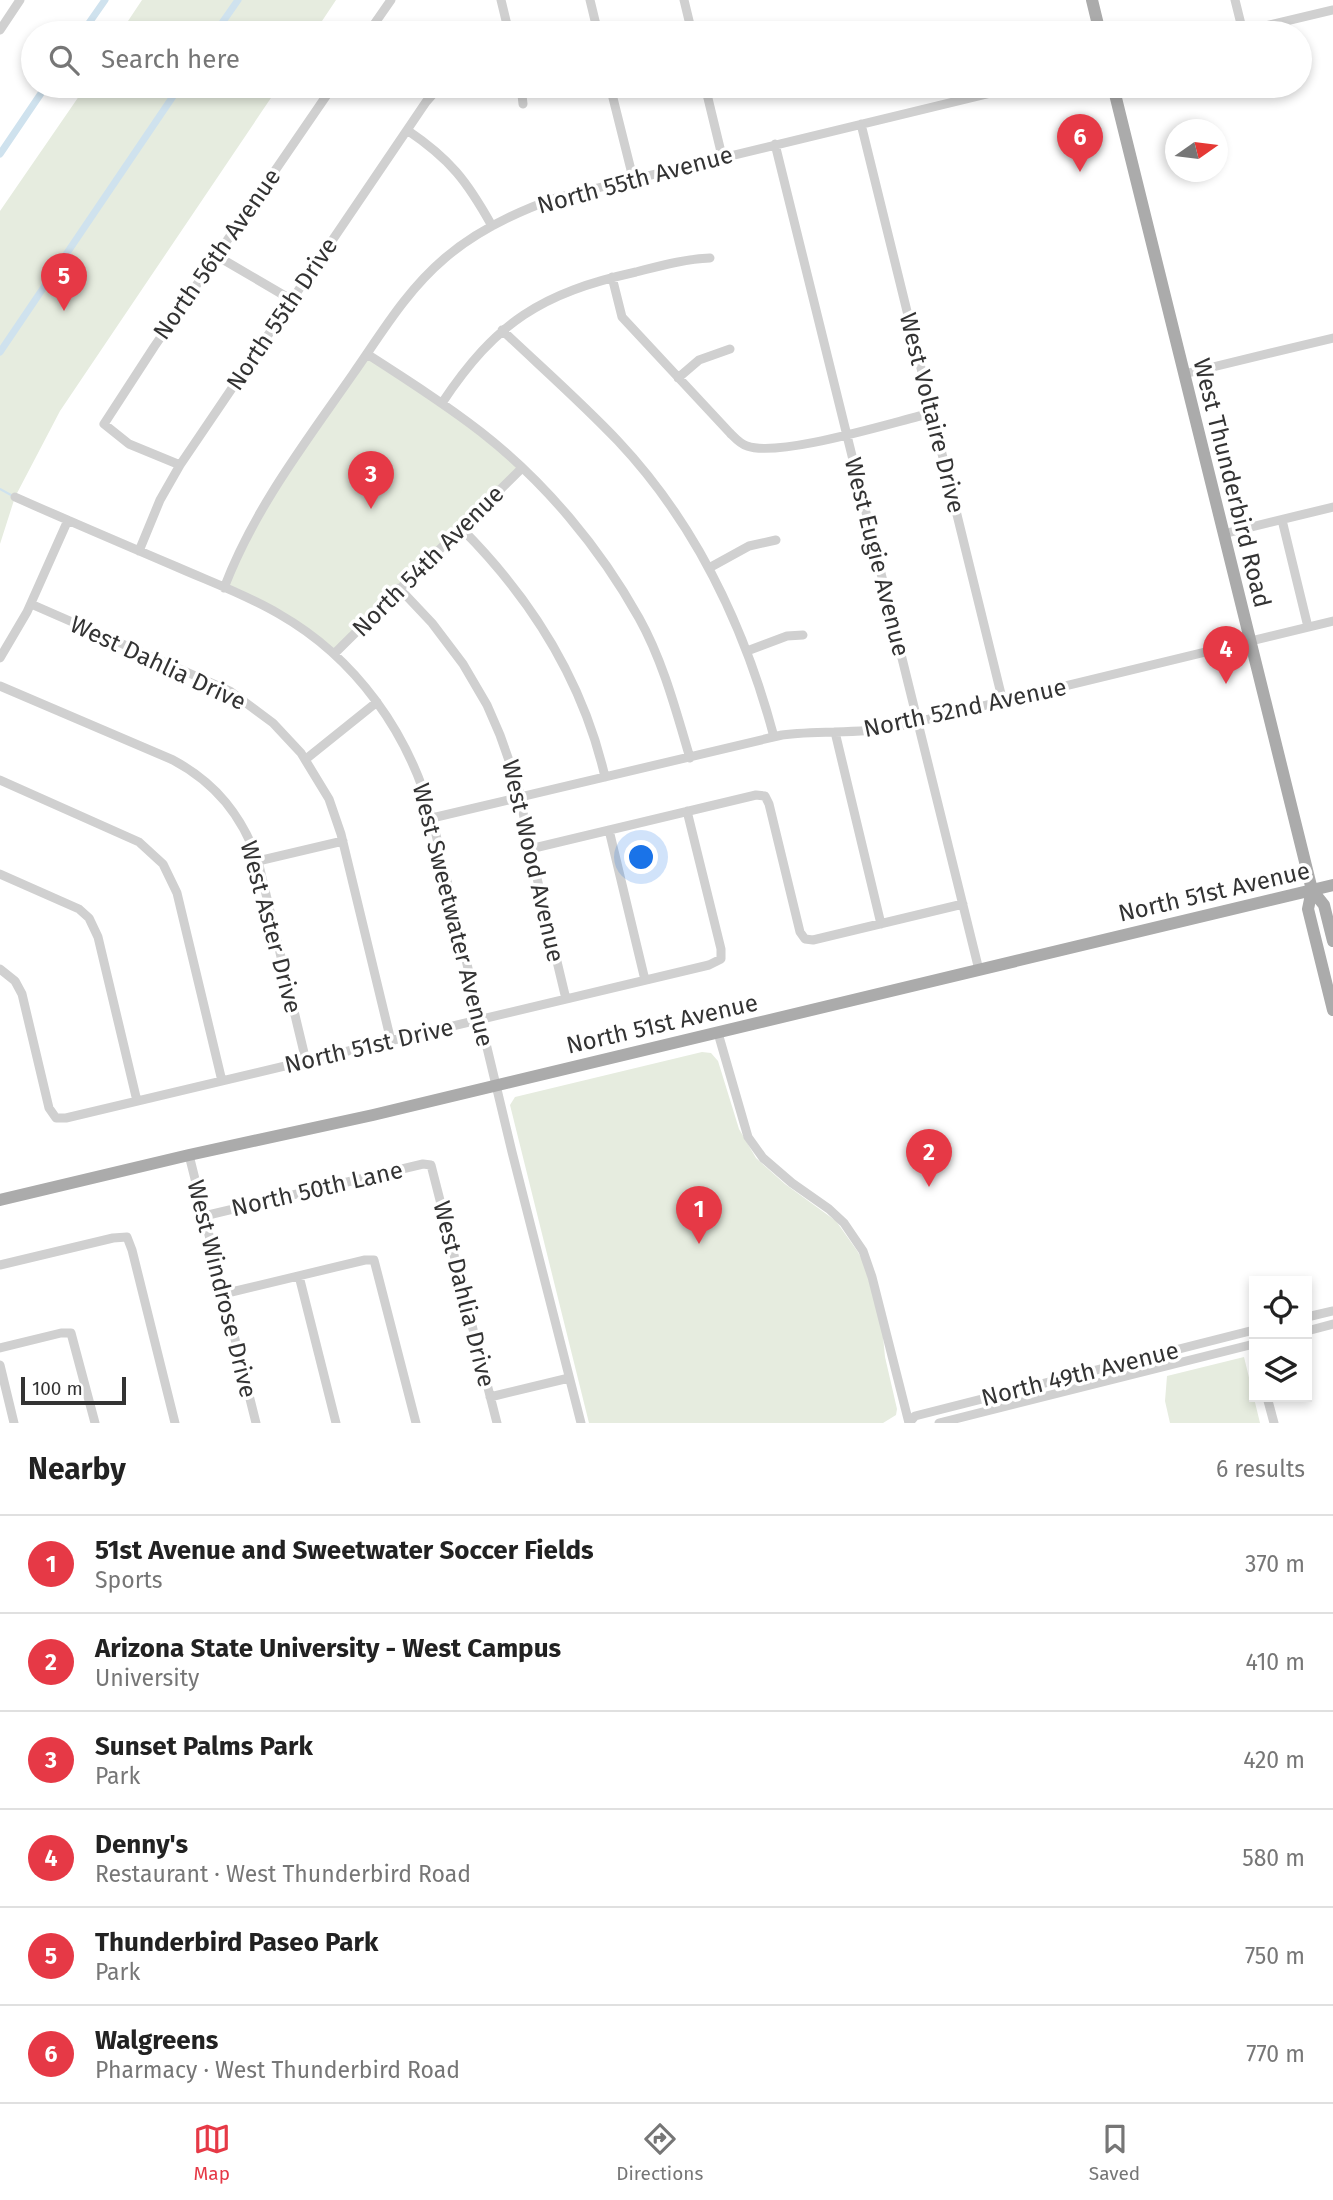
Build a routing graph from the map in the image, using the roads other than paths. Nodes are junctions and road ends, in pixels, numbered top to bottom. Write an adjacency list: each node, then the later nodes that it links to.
1 (20, 0): 11 (street)
2 (391, 0): 12 (street)
3 (501, 0): 13 (street)
4 (590, 0): 14 (street)
5 (684, 0): 15 (street)
6 (1092, 0): 16 (main road)
7 (1235, 0): 17 (street)
8 (1319, 1): 10 (street)
9 (1333, 10): 10 (street)
10 (1322, 13): 18 (street)
11 (4, 17): 19 (street)
12 (376, 21)
13 (506, 21)
14 (595, 21)
15 (689, 21)
16 (1097, 21)
17 (1238, 21)
18 (1287, 21)
19 (0, 30)
20 (324, 98): 34 (street, North 56th Avenue)
21 (431, 98): 29 (street, North 55th Drive)
22 (523, 98): 27 (street)
23 (614, 98): 32 (street)
24 (708, 98): 31 (street)
25 (970, 98): 28 (street, North 55th Avenue)
26 (1116, 98): 42 (main road, West Thunderbird Road)
27 (523, 104)
28 (861, 124): 30 (street, North 55th Avenue); 45 (street, West Voltaire Drive)
29 (408, 130): 33 (street); 37 (street, North 55th Drive)
30 (775, 145): 31 (street, North 55th Avenue); 46 (street, West Eugie Avenue)
31 (722, 156): 32 (street, North 55th Avenue)
32 (633, 178): 33 (street, North 55th Avenue)
33 (492, 226): 41 (street, North 55th Avenue)
34 (217, 256): 37 (street); 47 (street, North 56th Avenue)
35 (710, 258): 36 (street)
36 (612, 277): 38 (street); 43 (street)
37 (292, 300): 47 (street, North 55th Drive)
38 (502, 330): 44 (street); 57 (street)
39 (1333, 338): 42 (street)
40 (730, 349): 43 (street)
41 (367, 354): 44 (street); 58 (street, North 55th Avenue)
42 (1184, 374): 54 (main road, West Thunderbird Road)
43 (678, 378): 46 (street)
44 (442, 403): 48 (street)
45 (932, 413): 46 (street); 70 (street, West Voltaire Drive)
46 (846, 434): 71 (street, West Eugie Avenue)
47 (180, 465): 56 (street, North 55th Drive)
48 (522, 468): 53 (street, North 54th Avenue); 74 (street)
49 (15, 497): 51 (street, West Sweetwater Avenue)
50 (1333, 508): 52 (street)
51 (68, 520): 56 (street, West Sweetwater Avenue); 60 (street)
52 (1282, 520): 54 (street); 62 (street)
53 (461, 528): 59 (street, North 54th Avenue); 76 (street)
54 (1223, 534): 64 (main road, West Thunderbird Road)
55 (776, 540): 57 (street)
56 (139, 551): 58 (street, West Sweetwater Avenue)
57 (709, 568): 65 (street)
58 (223, 588): 66 (street, West Sweetwater Avenue)
59 (399, 588): 66 (street, North 54th Avenue); 78 (street, West Wood Avenue)
60 (30, 604): 67 (street); 75 (street, West Dahlia Drive)
61 (1333, 621): 62 (street, North 52nd Avenue)
62 (1308, 627): 64 (street, North 52nd Avenue)
63 (803, 635): 65 (street)
64 (1250, 642): 70 (street, North 52nd Avenue); 87 (main road, West Thunderbird Road)
65 (747, 651): 73 (street)
66 (334, 654): 69 (street, West Sweetwater Avenue)
67 (0, 658)
68 (0, 686): 84 (street, West Aster Drive)
69 (377, 702): 75 (street); 80 (street, West Sweetwater Avenue)
70 (1003, 702): 71 (street, North 52nd Avenue)
71 (918, 722): 72 (street, North 52nd Avenue); 88 (street, West Eugie Avenue)
72 (835, 732): 73 (street, North 52nd Avenue); 89 (street)
73 (774, 737): 74 (street, North 52nd Avenue)
74 (690, 758): 76 (street, North 52nd Avenue)
75 (306, 760): 82 (street, West Dahlia Drive)
76 (605, 778): 78 (street, North 52nd Avenue)
77 (0, 780): 100 (street)
78 (521, 797): 80 (street, North 52nd Avenue); 83 (street, West Wood Avenue)
79 (687, 811): 81 (street); 89 (street); 93 (street, North 51st Drive)
80 (432, 818): 96 (street, West Sweetwater Avenue)
81 (609, 830): 83 (street); 93 (street)
82 (343, 841): 84 (street); 98 (street, West Dahlia Drive)
83 (530, 849): 94 (street, West Wood Avenue)
84 (258, 861): 99 (street, West Aster Drive)
85 (0, 874): 102 (street)
86 (1333, 885): 87 (main road, North 51st Avenue)
87 (1312, 890): 90 (main road, West Thunderbird Road); 92 (main road, North 51st Avenue); 95 (main road, West Thunderbird Road)
88 (963, 904): 89 (street); 92 (street, West Eugie Avenue)
89 (881, 924)
90 (1333, 941)
91 (0, 969): 102 (street, North 51st Drive)
92 (979, 970): 97 (main road, North 51st Avenue)
93 (645, 980): 94 (street, North 51st Drive)
94 (566, 999): 96 (street, North 51st Drive)
95 (1333, 1010)
96 (479, 1020): 98 (street, North 51st Drive); 101 (street, West Sweetwater Avenue)
97 (718, 1032): 101 (main road, North 51st Avenue); 129 (street)
98 (391, 1041): 99 (street, North 51st Drive)
99 (306, 1061): 100 (street, North 51st Drive)
100 (222, 1082): 102 (street, North 51st Drive)
101 (495, 1085): 103 (main road, North 51st Avenue); 118 (street, West Sweetwater Avenue)
102 (137, 1101)
103 (189, 1155): 105 (main road, North 51st Avenue); 106 (street, West Windrose Drive)
104 (430, 1165): 106 (street, North 50th Lane); 119 (street, West Dahlia Drive)
105 (0, 1200)
106 (204, 1216): 109 (street, West Windrose Drive)
107 (0, 1265): 123 (street)
108 (299, 1276): 109 (street); 125 (street); 126 (street)
109 (223, 1294): 124 (street, West Windrose Drive)
110 (1333, 1311): 111 (street)
111 (1312, 1316)
112 (1333, 1324): 113 (street)
113 (1312, 1330)
114 (1249, 1331): 129 (street, North 49th Avenue)
115 (1249, 1346): 130 (street, North 49th Avenue)
116 (0, 1348): 122 (street)
117 (0, 1365): 121 (street)
118 (569, 1378): 119 (street); 128 (street, West Sweetwater Avenue)
119 (490, 1397): 127 (street, West Dahlia Drive)
120 (1268, 1402): 131 (street)
121 (14, 1423)
122 (95, 1423)
123 (175, 1423)
124 (256, 1423)
125 (336, 1423)
126 (416, 1423)
127 (497, 1423)
128 (581, 1423)
129 (909, 1423)
130 (939, 1423)
131 (1274, 1423)

